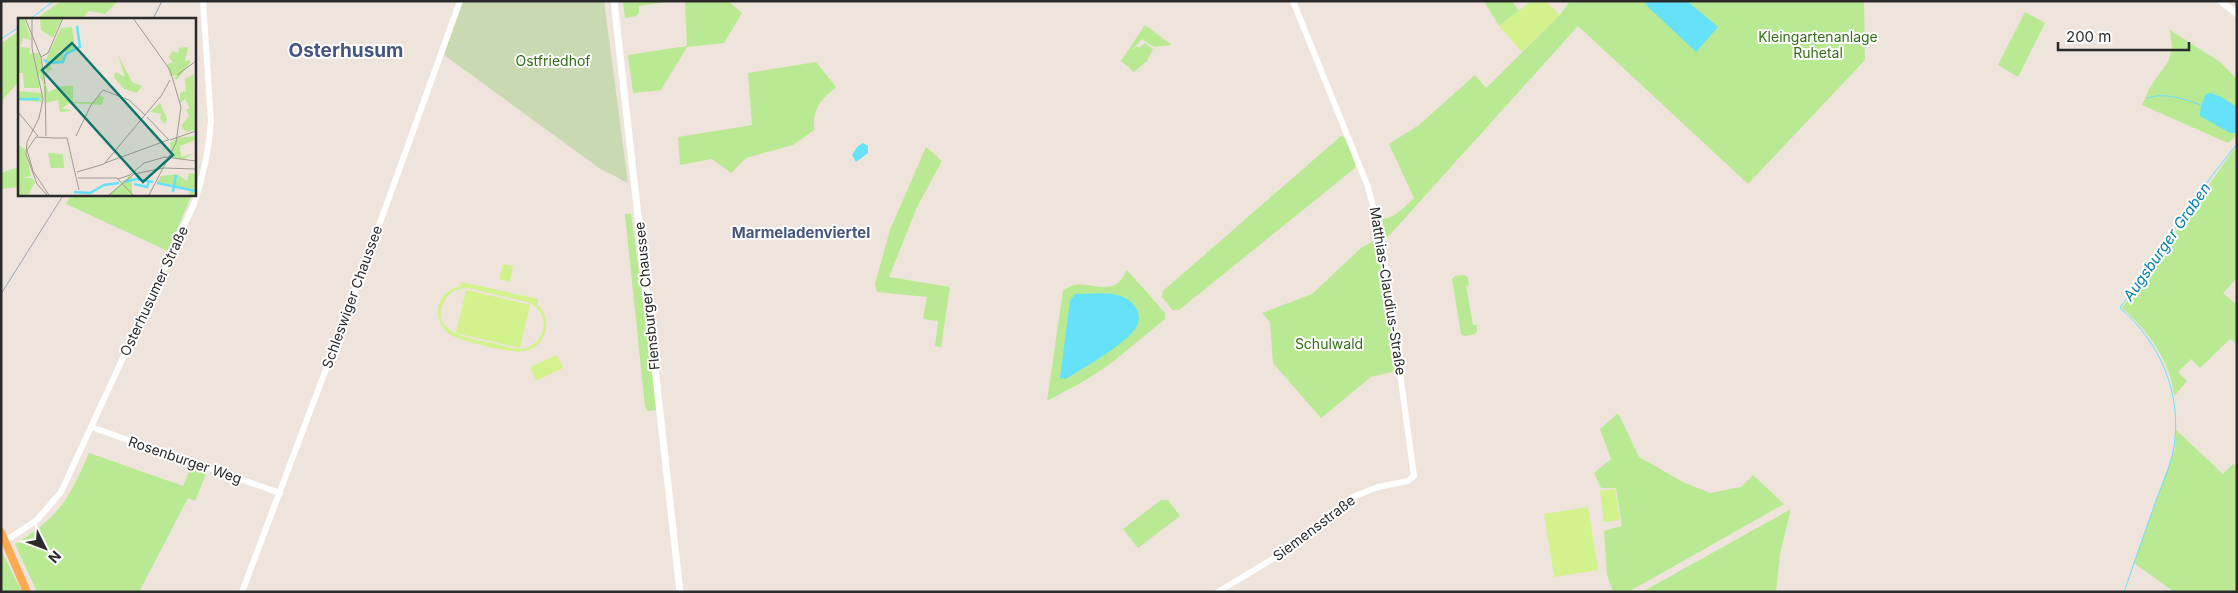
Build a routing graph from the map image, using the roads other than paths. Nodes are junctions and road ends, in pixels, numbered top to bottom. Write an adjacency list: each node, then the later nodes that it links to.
1 (202, 1): 7 (street, Osterhusumer Straße)
2 (460, 1): 9 (street, Schleswiger Chaussee)
3 (614, 1): 14 (main road, Flensburger Chaussee)
4 (1293, 1): 8 (street, Matthias-Claudius-Straße)
5 (2222, 1): 6 (main road)
6 (2237, 14)
7 (91, 427): 9 (street, Rosenburger Weg); 11 (street, Osterhusumer Straße)
8 (1414, 476): 15 (street, Siemensstraße)
9 (280, 492): 13 (street, Schleswiger Chaussee)
10 (1, 532): 12 (highway)
11 (1, 544)
12 (27, 592)
13 (242, 592)
14 (680, 592)
15 (1218, 592)

